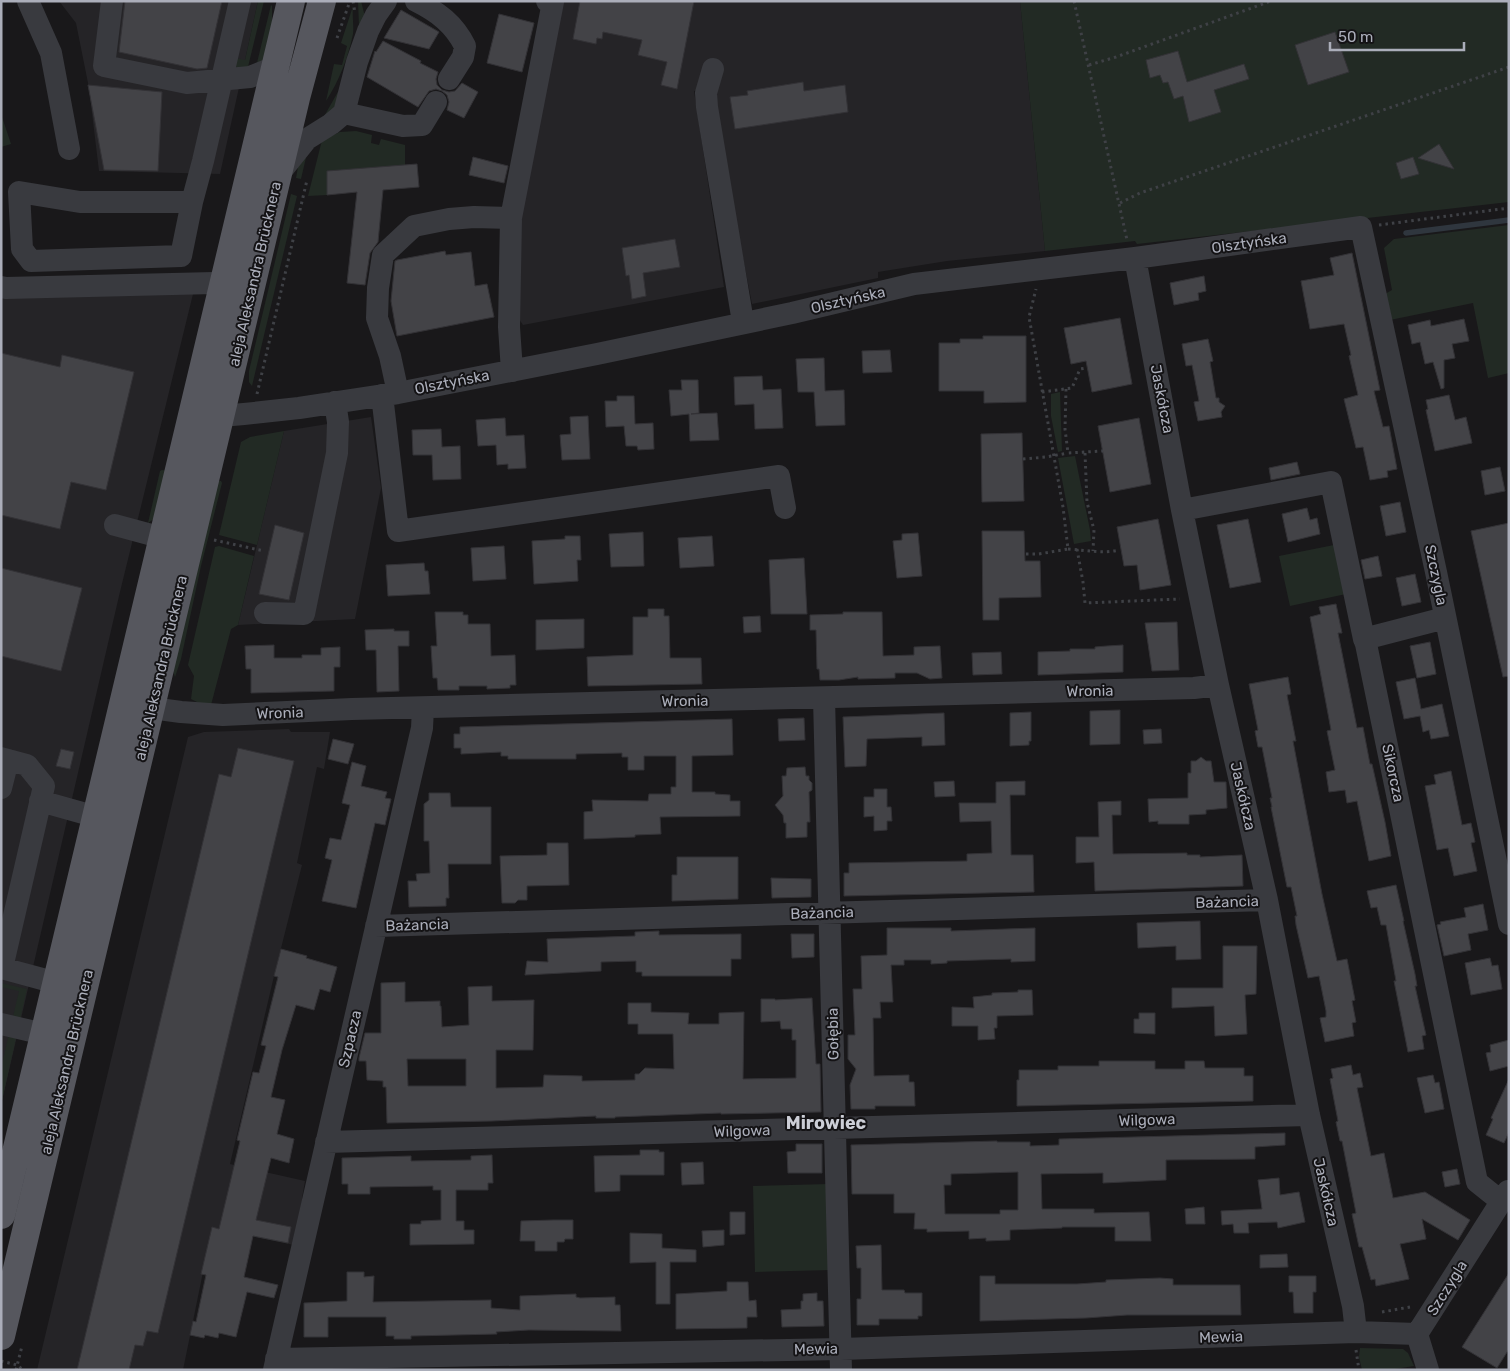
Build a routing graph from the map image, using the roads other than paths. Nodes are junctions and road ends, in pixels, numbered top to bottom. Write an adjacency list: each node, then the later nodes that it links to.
1 (28, 1): 16 (street)
2 (112, 1): 11 (street)
3 (240, 1): 11 (street)
4 (292, 1): 9 (main road, aleja Aleksandra Brücknera)
5 (322, 1): 17 (main road, aleja Aleksandra Brücknera)
6 (416, 1): 12 (street)
7 (547, 1): 19 (street)
8 (377, 6): 15 (street)
9 (275, 67): 11 (street); 14 (main road, aleja Aleksandra Brücknera)
10 (713, 69): 24 (street)
11 (229, 78): 14 (street); 18 (street)
12 (449, 79)
13 (436, 102): 15 (street)
14 (266, 109): 22 (main road, aleja Aleksandra Brücknera)
15 (344, 113): 17 (street)
16 (69, 149)
17 (279, 174): 29 (main road, aleja Aleksandra Brücknera)
18 (192, 202): 18 (street)
19 (511, 218): 25 (street); 26 (street)
20 (1361, 227): 21 (street, Olsztyńska); 35 (street, Szczygla)
21 (1132, 250): 24 (street, Olsztyńska); 31 (street, Jaskółcza)
22 (223, 284): 23 (street); 28 (main road, aleja Aleksandra Brücknera)
23 (1, 287)
24 (743, 322): 25 (street, Olsztyńska)
25 (512, 371): 26 (street, Olsztyńska)
26 (390, 394): 27 (street, Olsztyńska); 30 (street)
27 (334, 402): 29 (street, Olsztyńska); 34 (street)
28 (193, 410): 29 (street, Olsztyńska); 33 (main road, aleja Aleksandra Brücknera)
29 (221, 416): 39 (main road, aleja Aleksandra Brücknera)
30 (785, 508)
31 (1182, 510): 36 (street, Sikorcza); 37 (street, Jaskółcza)
32 (115, 525): 33 (street)
33 (162, 538): 44 (main road, aleja Aleksandra Brücknera)
34 (265, 613)
35 (1445, 618): 36 (street); 47 (street, Szczygla)
36 (1364, 639): 56 (street, Sikorcza)
37 (1218, 685): 38 (street, Wronia); 45 (street, Jaskółcza)
38 (824, 698): 40 (street, Wronia); 46 (street, Gołębia)
39 (152, 708): 40 (street, Wronia); 60 (main road, aleja Aleksandra Brücknera)
40 (423, 708): 48 (street, Szpacza)
41 (5, 759): 42 (street); 43 (street)
42 (1, 788)
43 (40, 801): 44 (street); 49 (street)
44 (97, 817): 50 (main road, aleja Aleksandra Brücknera)
45 (1267, 900): 46 (street, Bażancia); 53 (street, Jaskółcza)
46 (830, 913): 48 (street, Bażancia); 54 (street, Gołębia)
47 (1509, 924)
48 (376, 926): 55 (street, Szpacza)
49 (2, 968): 50 (street)
50 (57, 982): 52 (main road, aleja Aleksandra Brücknera)
51 (1, 1024): 52 (street)
52 (44, 1034): 57 (main road, aleja Aleksandra Brücknera)
53 (1308, 1115): 54 (street, Wilgowa); 58 (street, Jaskółcza)
54 (836, 1129): 55 (street, Wilgowa); 61 (street, Gołębia)
55 (326, 1142): 62 (street, Szpacza)
56 (1505, 1196): 59 (street, Szczygla)
57 (1, 1215)
58 (1355, 1324): 59 (street); 61 (street, Mewia)
59 (1417, 1334): 63 (street)
60 (1, 1336)
61 (841, 1359): 62 (street, Mewia)
62 (275, 1364)
63 (1428, 1370)

